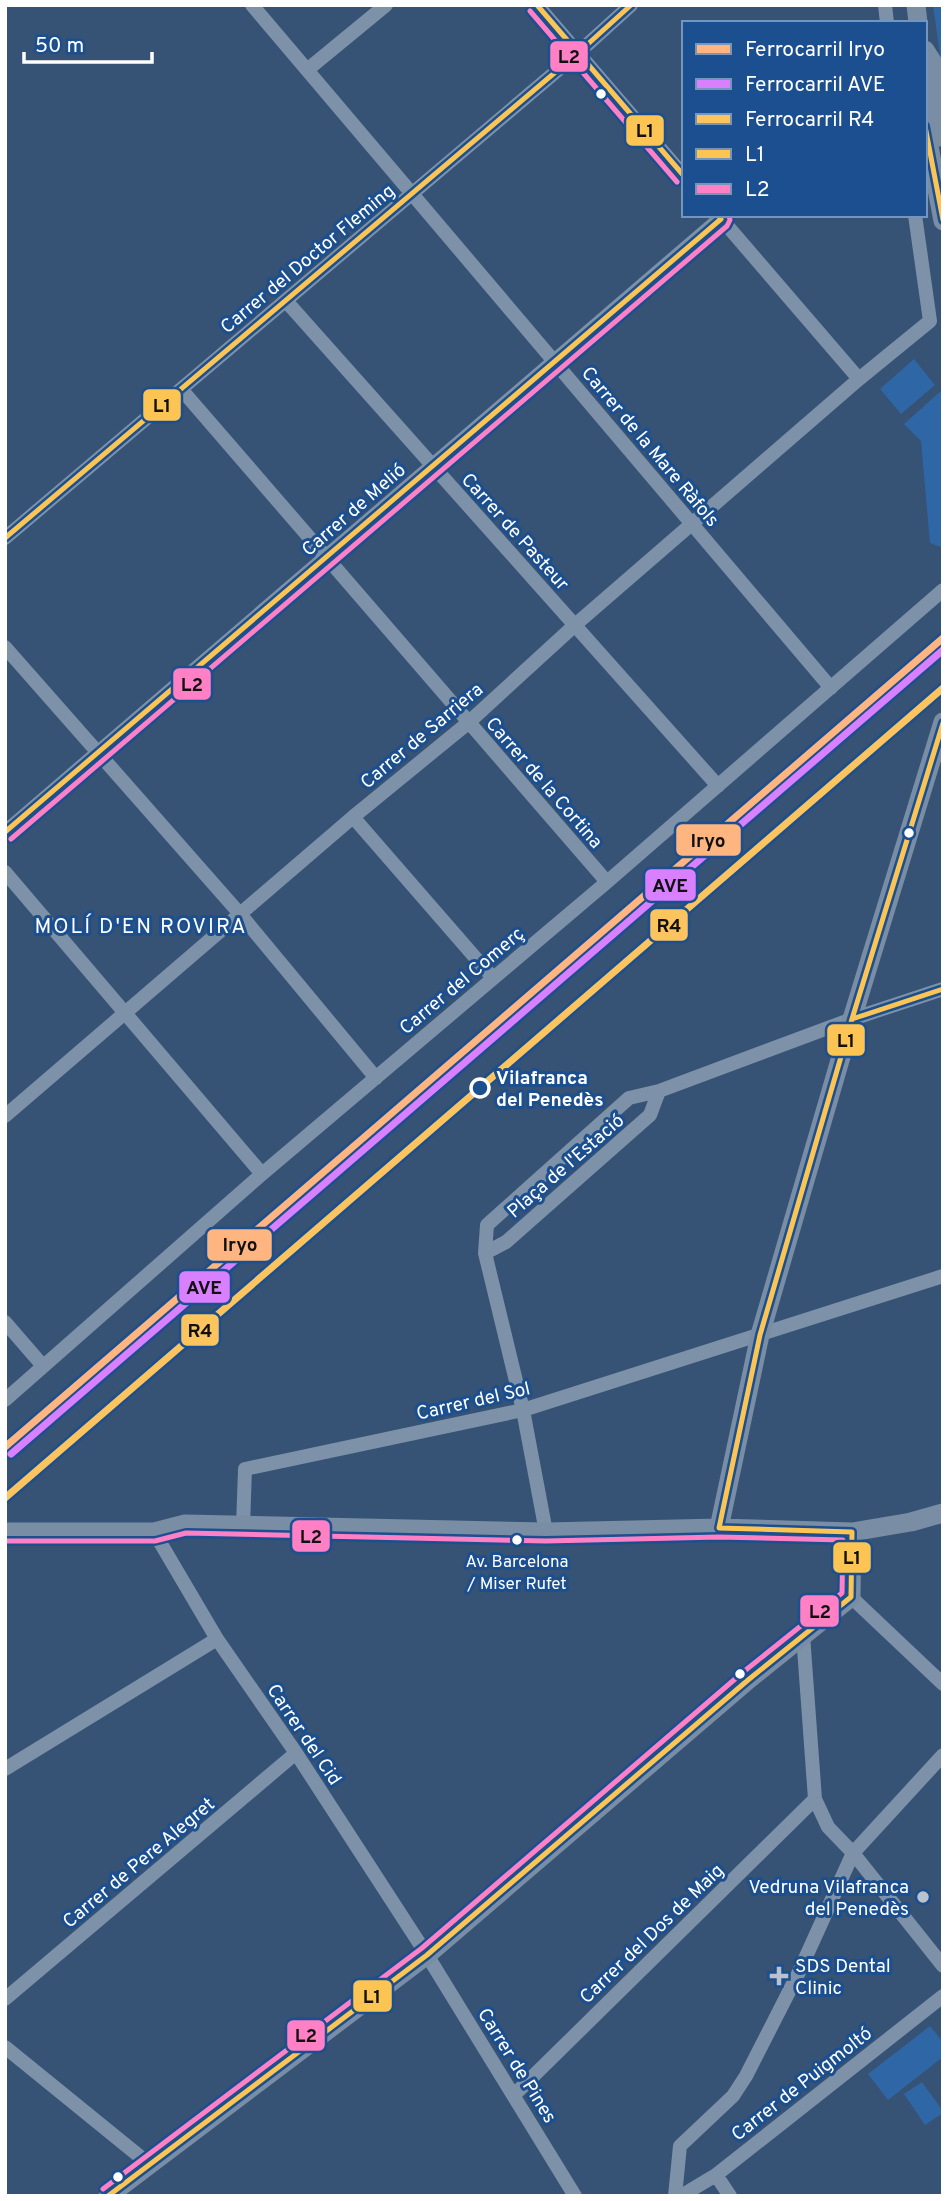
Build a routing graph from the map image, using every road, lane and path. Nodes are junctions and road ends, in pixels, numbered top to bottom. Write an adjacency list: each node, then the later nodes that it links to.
1 (252, 5): 7 (street, Carrer de la Mare Ràfols)
2 (386, 5): 7 (street)
3 (537, 5): 5 (street)
4 (631, 5): 5 (street, Carrer del Doctor Fleming)
5 (578, 53): 11 (street); 13 (street, Carrer del Doctor Fleming)
6 (927, 53): 9 (street)
7 (307, 70): 13 (street, Carrer de la Mare Ràfols)
8 (927, 91): 12 (street)
9 (943, 134)
10 (927, 136): 17 (street)
11 (682, 174)
12 (943, 180)
13 (412, 194): 18 (street, Carrer del Doctor Fleming); 19 (street, Carrer de la Mare Ràfols)
14 (720, 217): 19 (street, Carrer de Melió)
15 (722, 217): 20 (street)
16 (915, 217): 20 (street, Carrer de Sarriera)
17 (943, 221)
18 (286, 301): 21 (street, Carrer del Doctor Fleming); 22 (street, Carrer de Pasteur)
19 (554, 362): 22 (street, Carrer de Melió); 23 (street, Carrer de la Mare Ràfols)
20 (859, 379): 23 (street, Carrer de Sarriera)
21 (181, 389): 24 (street, Carrer del Doctor Fleming); 25 (street, Carrer de la Cortina)
22 (433, 466): 25 (street, Carrer de Melió); 27 (street, Carrer de Pasteur)
23 (692, 524): 27 (street, Carrer de Sarriera); 29 (street, Carrer de la Mare Ràfols)
24 (5, 538)
25 (327, 557): 31 (street, Carrer de la Cortina); 32 (street, Carrer de Melió)
26 (943, 590): 29 (street, Carrer del Comerç)
27 (575, 625): 31 (street, Carrer de Sarriera); 35 (street, Carrer de Pasteur)
28 (5, 647): 32 (street)
29 (831, 688): 35 (street, Carrer del Comerç)
30 (943, 722): 34 (street)
31 (468, 723): 36 (street, Carrer de Sarriera); 39 (street, Carrer de la Cortina)
32 (99, 752): 37 (street, Carrer de Melió); 40 (street)
33 (943, 758): 34 (street)
34 (925, 776): 44 (street)
35 (718, 786): 39 (street, Carrer del Comerç)
36 (353, 817): 40 (street, Carrer de Sarriera); 41 (street)
37 (5, 832)
38 (5, 872): 43 (street)
39 (607, 882): 41 (street, Carrer del Comerç)
40 (240, 914): 43 (street, Carrer de Sarriera); 45 (street)
41 (493, 978): 45 (street, Carrer del Comerç)
42 (943, 989): 44 (street)
43 (124, 1014): 47 (street, Carrer de Sarriera); 48 (street)
44 (852, 1019): 46 (street); 52 (street)
45 (376, 1078): 48 (street, Carrer del Comerç)
46 (659, 1091): 49 (street, Plaça de l'Estació); 49 (street, Plaça de l'Estació)
47 (5, 1116)
48 (262, 1174): 53 (street, Carrer del Comerç)
49 (485, 1253): 55 (street)
50 (943, 1276): 52 (street, Carrer del Sol)
51 (5, 1322): 53 (street)
52 (760, 1335): 55 (street, Carrer del Sol); 58 (street)
53 (43, 1366): 54 (street, Carrer del Comerç)
54 (5, 1401)
55 (523, 1410): 57 (street, Carrer del Sol); 61 (street)
56 (943, 1513): 62 (street)
57 (243, 1526): 60 (street); 61 (street)
58 (719, 1528): 61 (street); 62 (street)
59 (5, 1532): 60 (street)
60 (154, 1532): 65 (street, Carrer del Cid)
61 (546, 1532)
62 (852, 1532): 63 (street)
63 (851, 1598): 64 (street); 66 (street)
64 (803, 1635): 70 (street); 72 (street)
65 (217, 1639): 67 (street, Carrer del Cid); 69 (street)
66 (943, 1684)
67 (296, 1753): 72 (street, Carrer del Cid); 75 (street, Carrer de Pere Alegret)
68 (943, 1755): 71 (street)
69 (5, 1769)
70 (815, 1799): 71 (street); 77 (street, Carrer del Dos de Maig)
71 (853, 1853): 73 (street); 82 (street)
72 (427, 1955): 77 (street, Carrer de Pines); 78 (street)
73 (943, 1966)
74 (943, 1996): 79 (street, Carrer de Puigmoltó)
75 (5, 1999)
76 (5, 2047): 78 (street)
77 (514, 2095): 81 (street, Carrer de Pines)
78 (149, 2164): 80 (street)
79 (716, 2175): 83 (street, Carrer de Puigmoltó); 84 (street)
80 (108, 2196)
81 (575, 2196)
82 (675, 2196)
83 (681, 2196)
84 (730, 2196)

